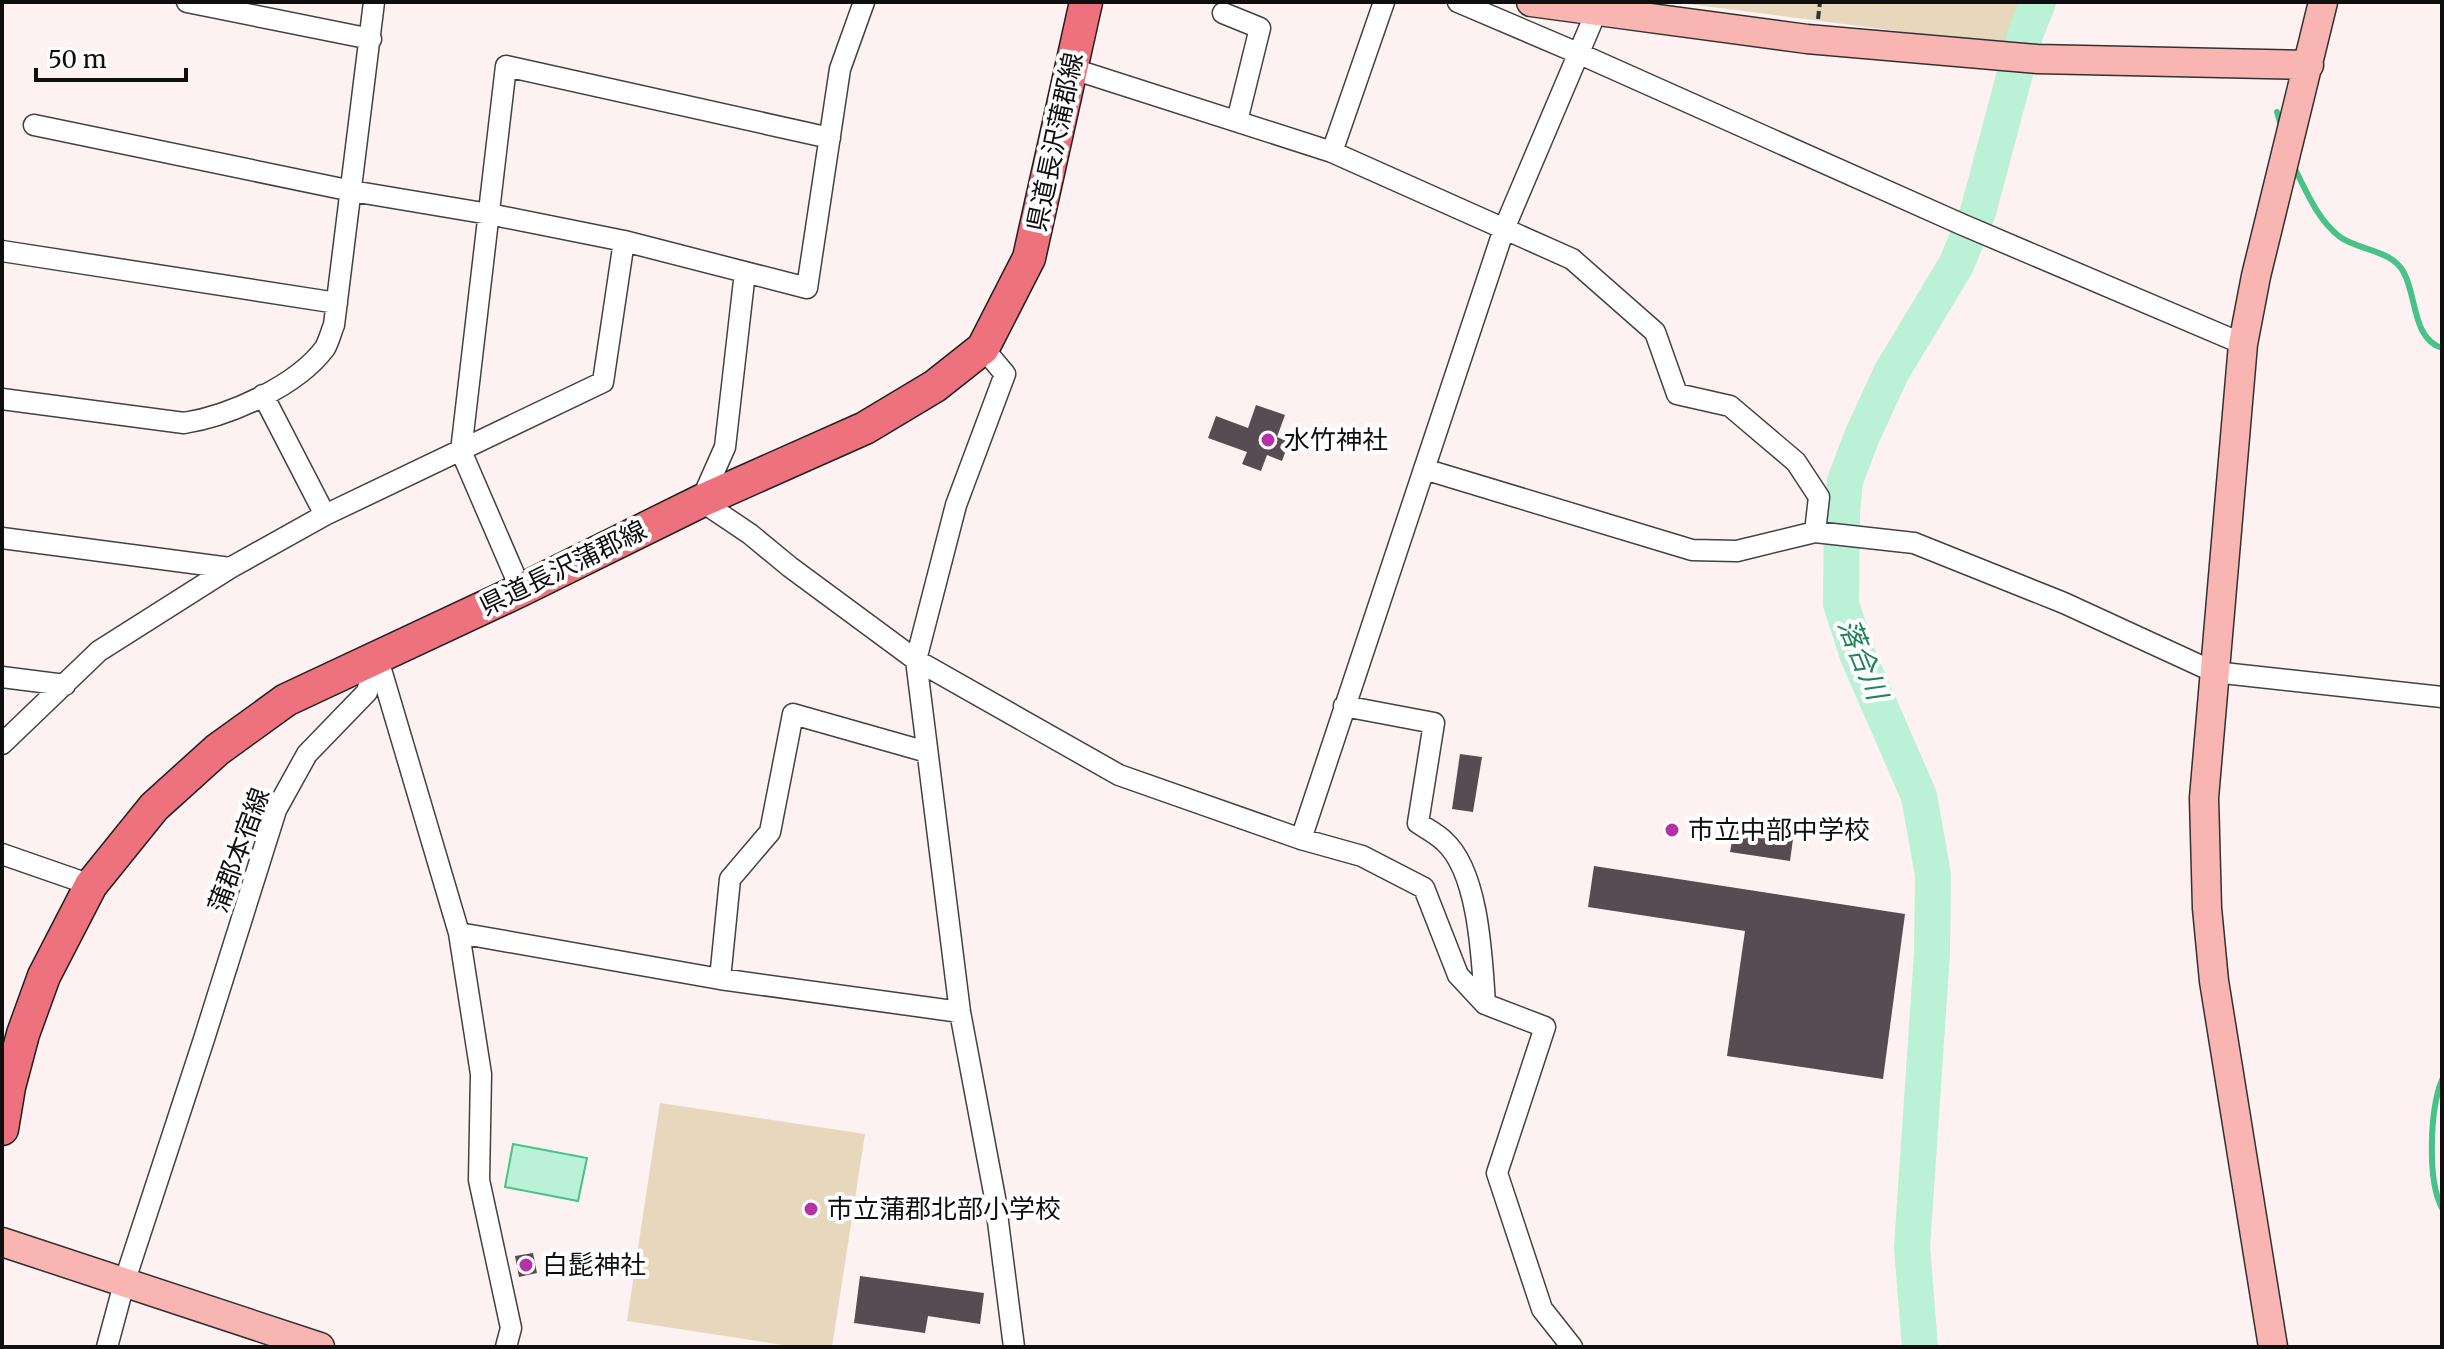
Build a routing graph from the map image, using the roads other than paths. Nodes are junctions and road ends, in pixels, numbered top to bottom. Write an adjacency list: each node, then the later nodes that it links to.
1 (187, 2): 11 (street)
2 (374, 2): 11 (street)
3 (864, 2): 17 (street)
4 (1086, 2): 14 (main road, 県道長沢蒲郡線)
5 (1384, 2): 18 (street)
6 (1458, 2): 12 (street)
7 (1531, 2): 9 (street)
8 (2323, 2): 13 (street)
9 (1597, 10): 12 (street); 13 (street)
10 (1223, 13): 15 (street)
11 (371, 39): 19 (street)
12 (1580, 54): 21 (street); 26 (street)
13 (2309, 65): 26 (street)
14 (1070, 68): 15 (street); 27 (main road, 県道長沢蒲郡線)
15 (1237, 121): 18 (street)
16 (34, 125): 19 (street)
17 (830, 138): 20 (street); 24 (street)
18 (1332, 152): 21 (street)
19 (352, 191): 20 (street); 25 (street)
20 (489, 214): 22 (street); 30 (street)
21 (1504, 229): 31 (street); 34 (street)
22 (624, 241): 24 (street); 30 (street)
23 (2, 251): 25 (street)
24 (745, 272): 32 (street)
25 (337, 303): 28 (street)
26 (2243, 344): 40 (street)
27 (983, 348): 32 (main road, 県道長沢蒲郡線); 39 (street)
28 (263, 395): 29 (street); 33 (street)
29 (2, 399)
30 (461, 451): 33 (street); 37 (street)
31 (1424, 469): 34 (street); 44 (street)
32 (701, 501): 37 (main road, 県道長沢蒲郡線); 39 (street)
33 (325, 515): 36 (street)
34 (1817, 532): 40 (street)
35 (2, 538): 36 (street)
36 (230, 568): 42 (street)
37 (521, 590): 38 (main road, 県道長沢蒲郡線)
38 (377, 656): 49 (main road, 県道長沢蒲郡線); 50 (street); 56 (street, 蒲郡本宿線)
39 (916, 660): 46 (street); 47 (street)
40 (2214, 672): 43 (street); 62 (street)
41 (2, 677): 42 (street)
42 (65, 685): 45 (street)
43 (2442, 697)
44 (1344, 706): 47 (street); 52 (street)
45 (2, 744)
46 (927, 752): 51 (street); 53 (street)
47 (1301, 839): 52 (street)
48 (2, 854): 49 (street)
49 (91, 885): 54 (main road, 県道長沢蒲郡線)
50 (459, 933): 51 (street); 59 (street)
51 (720, 979): 53 (street)
52 (1485, 1004): 61 (street)
53 (960, 1012): 60 (street)
54 (2, 1129)
55 (2, 1242): 56 (street)
56 (125, 1280): 57 (street); 58 (street)
57 (107, 1347)
58 (320, 1347)
59 (506, 1347)
60 (1014, 1347)
61 (1572, 1347)
62 (2273, 1347)

